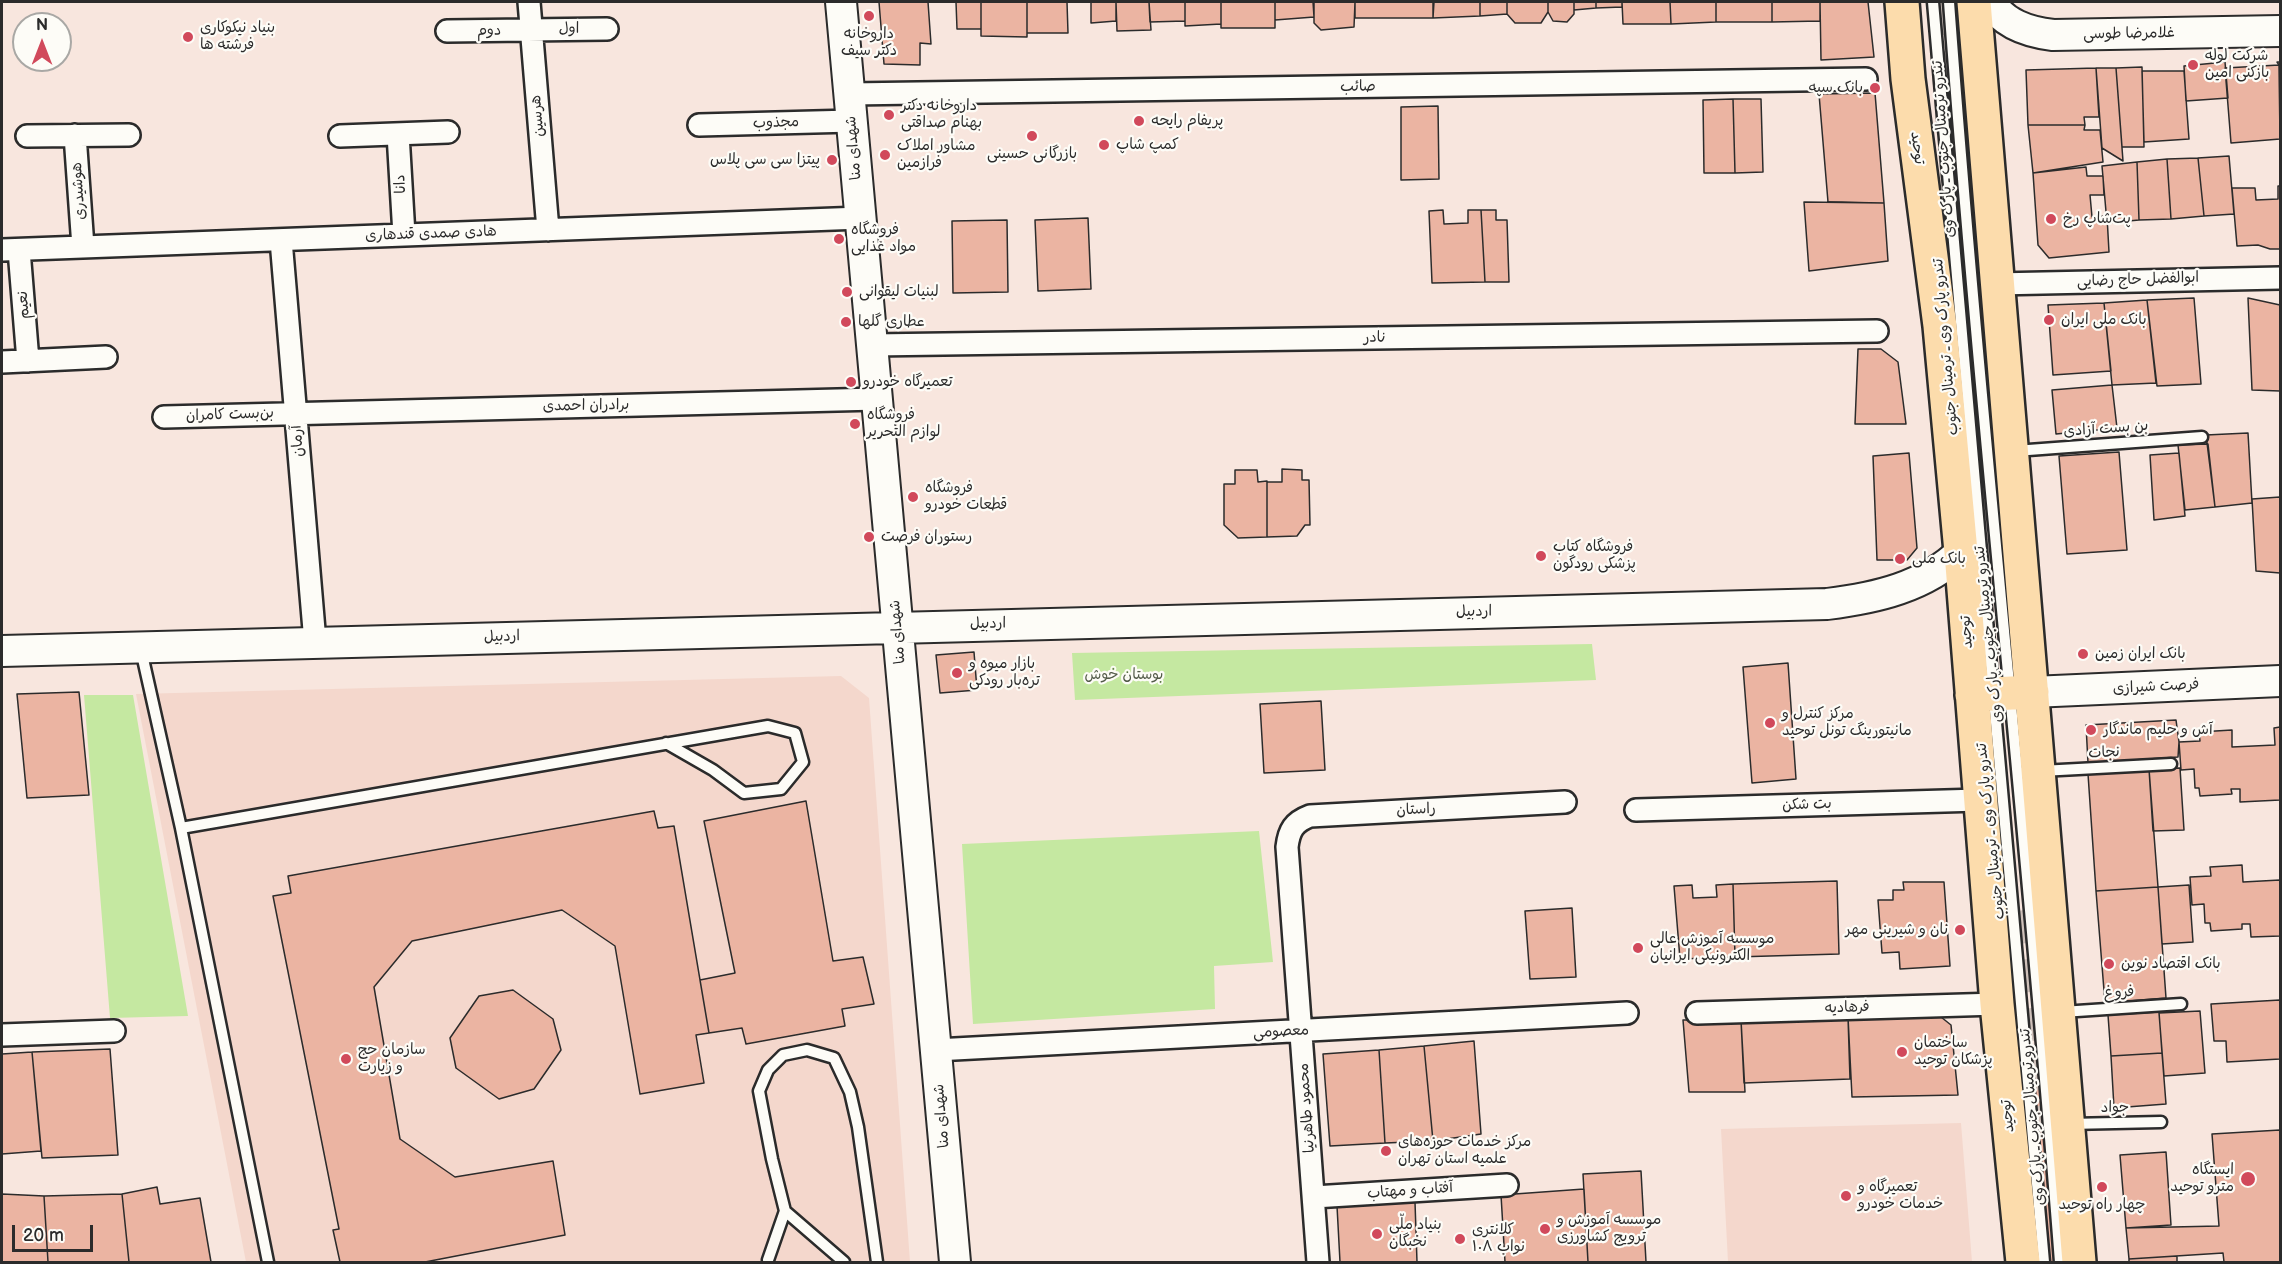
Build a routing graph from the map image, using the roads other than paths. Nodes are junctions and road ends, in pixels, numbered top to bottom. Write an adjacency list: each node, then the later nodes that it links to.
1 (529, 2): 9 (street, هرسین)
2 (841, 2): 13 (street, شهدای منا)
3 (1902, 2): 39 (main road, توحید)
4 (1933, 2): 45 (lane, تندرو پارک وی ـ ترمینال جنوب)
5 (1949, 2): 45 (lane, تندرو ترمینال جنوب ـ پارک وی)
6 (1974, 2): 28 (main road, توحید)
7 (1990, 2): 11 (street, غلامرضا طوسی)
8 (607, 28): 9 (street, اول)
9 (531, 30): 10 (street, دوم); 22 (street, هرسین)
10 (447, 31)
11 (2280, 31)
12 (1866, 79): 13 (street, صائب)
13 (851, 108): 14 (street, مجذوب); 21 (street, شهدای منا)
14 (699, 125)
15 (448, 132): 16 (street)
16 (398, 134): 20 (street); 23 (street, دانا)
17 (75, 135): 18 (street); 19 (street); 25 (street, هوشیدری)
18 (129, 135)
19 (27, 136)
20 (340, 136)
21 (861, 218): 22 (street, هادی صمدی قندهاری); 30 (street, شهدای منا)
22 (548, 230): 23 (street, هادی صمدی قندهاری)
23 (404, 235): 24 (street, هادی صمدی قندهاری)
24 (281, 240): 25 (street, هادی صمدی قندهاری); 35 (street, آرمان)
25 (83, 248): 26 (street, هادی صمدی قندهاری)
26 (10, 250): 32 (street, نعیم)
27 (2280, 278): 28 (street, ابوالفضل حاج رضایی)
28 (1996, 284): 38 (main road, توحید)
29 (1877, 331): 30 (street, نادر)
30 (872, 345): 34 (street, شهدای منا)
31 (106, 357): 32 (street)
32 (28, 361): 33 (street)
33 (2, 362)
34 (877, 399): 35 (street, برادران احمدی); 40 (street, شهدای منا)
35 (296, 414): 36 (street, بن‌بست کامران); 41 (street, آرمان)
36 (164, 417)
37 (2202, 437): 38 (lane, بن بست آزادی)
38 (2012, 451): 45 (main road, توحید)
39 (1961, 552): 40 (street, اردبیل); 45 (main road, توحید)
40 (898, 626): 41 (street, اردبیل); 62 (street, شهدای منا)
41 (315, 642): 42 (street, اردبیل)
42 (140, 647): 43 (street, اردبیل); 52 (lane)
43 (2, 651)
44 (2280, 681): 45 (street, فرصت شیرازی)
45 (2001, 693): 48 (main road, توحید); 49 (main road, توحید); 76 (lane, تندرو پارک وی ـ ترمینال جنوب); 77 (lane, تندرو ترمینال جنوب ـ پارک وی)
46 (666, 743): 46 (lane); 52 (lane)
47 (2171, 764): 48 (lane, نجات)
48 (2038, 772): 56 (main road, توحید)
49 (1979, 800): 51 (street, بت شکن); 54 (main road, توحید)
50 (1565, 802): 53 (street, راستان)
51 (1636, 810)
52 (181, 828): 69 (lane)
53 (1287, 847): 60 (street, محمود طاهرنیا)
54 (1996, 1004): 58 (street, فرهادیه); 75 (main road, توحید)
55 (2181, 1004): 56 (lane, فروغ)
56 (2059, 1012): 64 (main road, توحید)
57 (1627, 1013): 60 (street, معصومی)
58 (1697, 1013)
59 (114, 1031): 61 (street)
60 (1301, 1031): 62 (street, معصومی); 66 (street, محمود طاهرنیا)
61 (2, 1035)
62 (936, 1050): 73 (street, شهدای منا)
63 (2161, 1122): 64 (lane, جواد)
64 (2069, 1124): 78 (main road, توحید)
65 (1507, 1185): 66 (street, آفتاب و مهتاب)
66 (1314, 1197): 74 (street, محمود طاهرنیا)
67 (785, 1211): 68 (lane); 71 (lane); 72 (lane)
68 (769, 1261): 70 (lane)
69 (268, 1263)
70 (755, 1263)
71 (844, 1263)
72 (877, 1263)
73 (955, 1263)
74 (1318, 1263)
75 (2023, 1263)
76 (2044, 1263)
77 (2060, 1263)
78 (2079, 1263)

